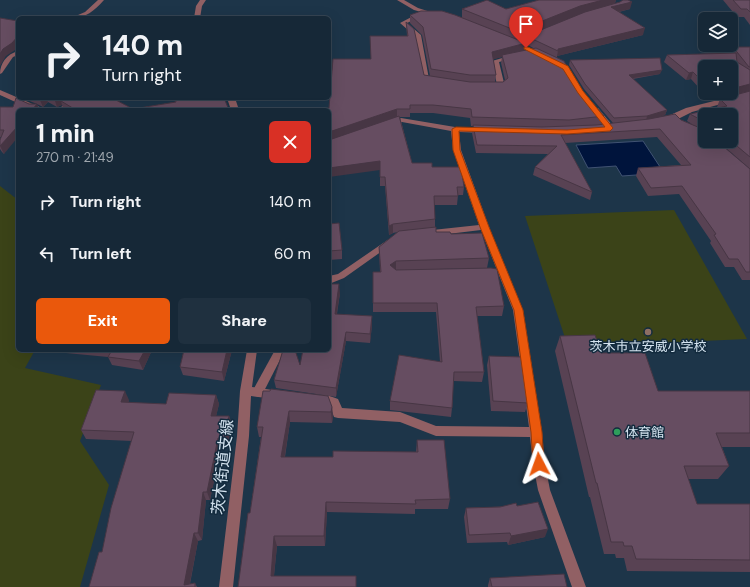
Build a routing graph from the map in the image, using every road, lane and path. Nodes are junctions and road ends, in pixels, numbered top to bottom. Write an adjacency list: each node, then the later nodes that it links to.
1 (101, 0): 6 (street)
2 (203, 0): 7 (street)
3 (400, 0): 4 (street)
4 (426, 12): 5 (street); 13 (street)
5 (439, 15)
6 (79, 16)
7 (197, 16)
8 (545, 32): 9 (street)
9 (517, 43)
10 (16, 54): 12 (street)
11 (522, 56): 14 (street)
12 (0, 72)
13 (440, 83)
14 (485, 87)
15 (0, 92): 17 (street)
16 (750, 94): 23 (street)
17 (16, 99)
18 (17, 100): 21 (street)
19 (78, 100): 22 (street)
20 (590, 104): 27 (street)
21 (35, 108)
22 (64, 108)
23 (674, 117): 24 (street); 25 (street)
24 (660, 121)
25 (682, 124)
26 (380, 128): 28 (street)
27 (610, 128)
28 (456, 129): 29 (street); 30 (street)
29 (496, 131)
30 (484, 227): 31 (street); 39 (street)
31 (411, 235)
32 (396, 236): 33 (street)
33 (331, 279)
34 (252, 352): 36 (street, 茨木街道支線)
35 (279, 352): 36 (street)
36 (252, 391): 37 (street); 40 (street, 茨木街道支線)
37 (289, 396)
38 (304, 398): 39 (street)
39 (536, 432): 41 (street)
40 (226, 587)
41 (580, 587)

